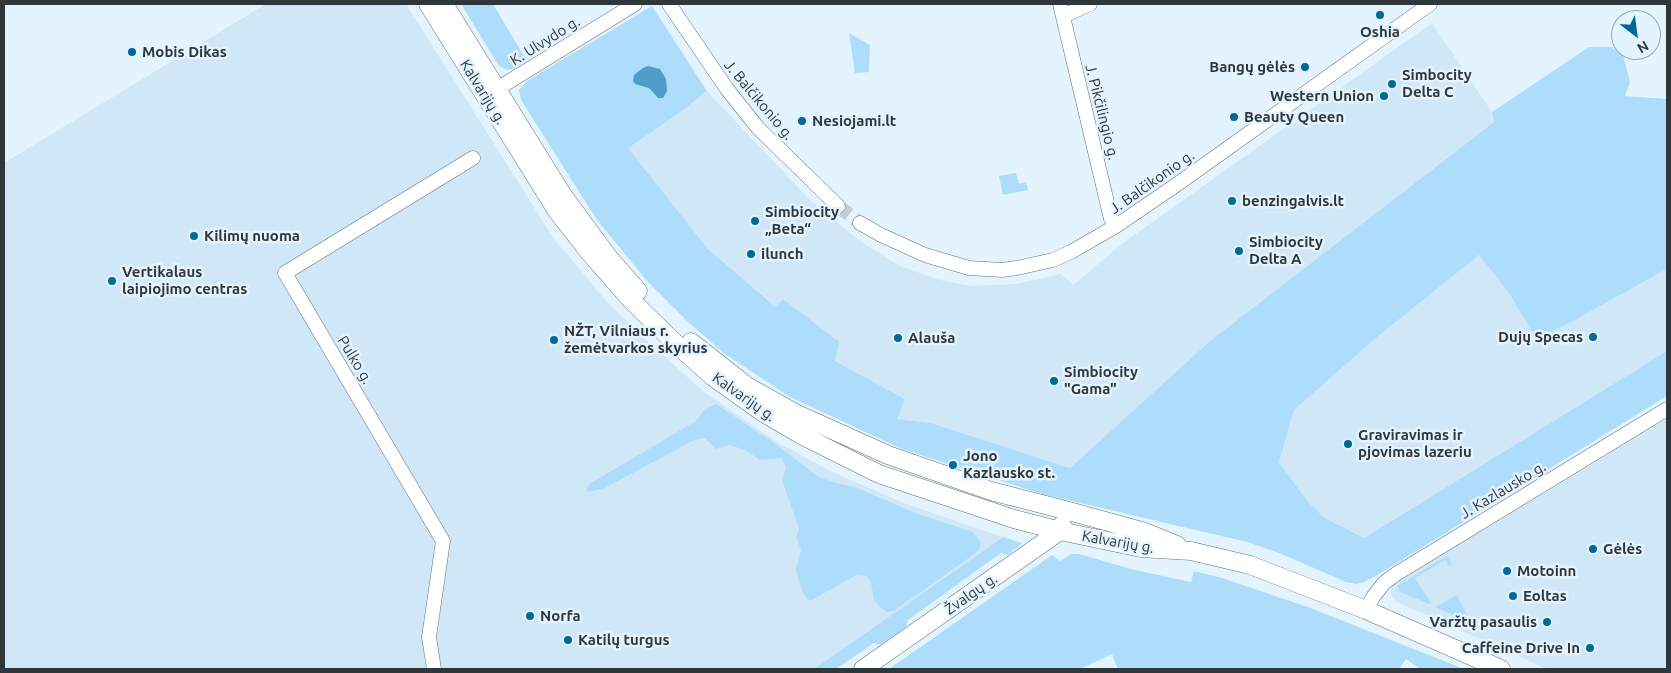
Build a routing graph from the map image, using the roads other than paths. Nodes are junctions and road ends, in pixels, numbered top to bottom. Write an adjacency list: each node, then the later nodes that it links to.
1 (428, 4): 15 (main road, Kalvarijų g.)
2 (444, 4): 8 (main road, Kalvarijų g.)
3 (635, 4): 8 (street, K. Ulvydo g.)
4 (669, 4): 10 (street, J. Balčikonio g.)
5 (1090, 4): 7 (street)
6 (1430, 4): 12 (street, J. Balčikonio g.)
7 (1061, 10): 12 (street, J. Pikčilingio g.)
8 (497, 89): 14 (main road, Kalvarijų g.)
9 (473, 158): 20 (street, Pulko g.)
10 (838, 206)
11 (860, 223): 12 (street, J. Balčikonio g.)
12 (1116, 226)
13 (1667, 409): 19 (street, J. Kazlausko g.)
14 (888, 455): 15 (main road); 16 (main road, Kalvarijų g.)
15 (879, 474): 17 (main road, Kalvarijų g.)
16 (1065, 510): 17 (main road); 18 (main road, Kalvarijų g.)
17 (1060, 531): 18 (main road, Kalvarijų g.); 21 (main road, Žvalgų g.)
18 (1191, 551): 19 (main road, Kalvarijų g.)
19 (1366, 610): 22 (main road, Kalvarijų g.)
20 (434, 669)
21 (864, 669)
22 (1501, 669)

